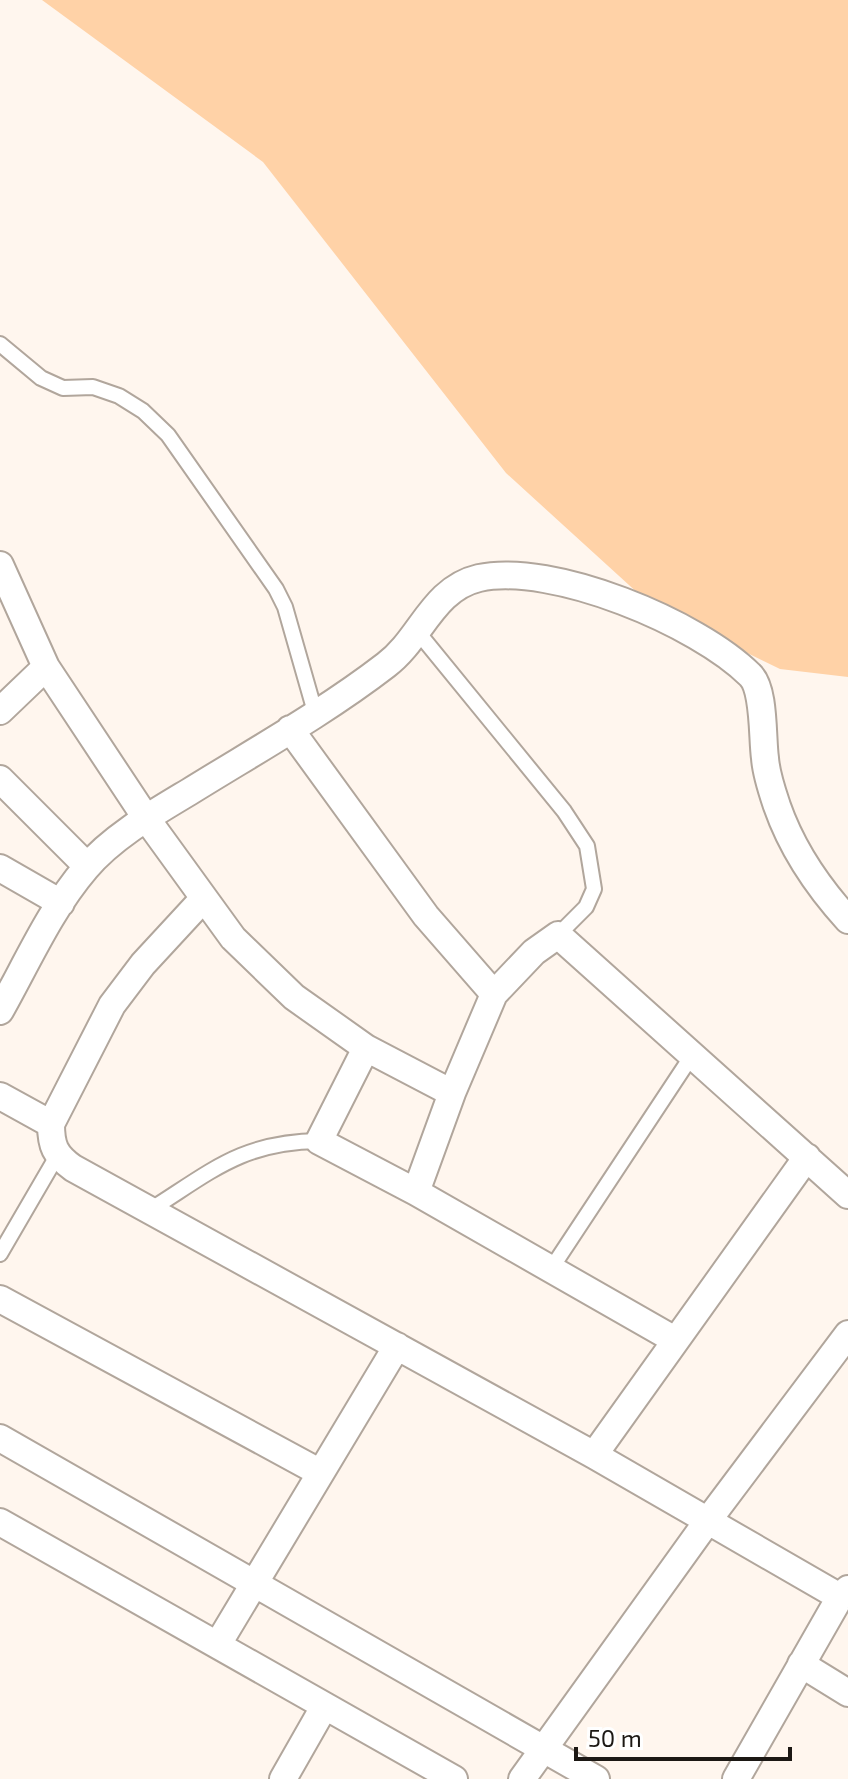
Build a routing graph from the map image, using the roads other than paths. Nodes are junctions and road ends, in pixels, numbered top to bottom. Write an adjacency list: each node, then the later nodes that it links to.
1 (0, 344): 6 (lane)
2 (0, 565): 4 (street)
3 (417, 631): 6 (street); 14 (street); 15 (lane)
4 (46, 667): 5 (street); 9 (street)
5 (0, 711)
6 (315, 712): 7 (street)
7 (290, 729): 9 (street); 16 (street)
8 (0, 779): 10 (street)
9 (146, 818): 10 (street); 12 (street)
10 (87, 866): 13 (street)
11 (0, 868): 13 (street)
12 (204, 898): 18 (street); 22 (street)
13 (61, 903): 17 (street)
14 (848, 920)
15 (558, 935): 16 (street); 19 (street)
16 (494, 994): 20 (street)
17 (0, 1011)
18 (366, 1048): 20 (street); 23 (street)
19 (691, 1057): 25 (street); 30 (lane)
20 (452, 1093): 26 (street)
21 (0, 1096): 22 (street)
22 (51, 1124): 24 (street)
23 (319, 1141): 26 (street); 28 (lane)
24 (57, 1156): 28 (street); 29 (lane)
25 (807, 1157): 27 (street); 33 (street)
26 (416, 1192): 30 (street)
27 (848, 1195)
28 (150, 1210): 34 (street)
29 (0, 1254)
30 (551, 1269): 33 (street)
31 (0, 1299): 37 (street)
32 (848, 1334): 38 (street)
33 (675, 1340): 36 (street)
34 (397, 1346): 36 (street); 37 (street)
35 (0, 1438): 40 (street)
36 (594, 1455): 38 (street)
37 (319, 1472): 40 (street)
38 (709, 1519): 41 (street); 46 (street)
39 (0, 1522): 42 (street)
40 (254, 1584): 42 (street); 46 (street)
41 (844, 1593): 43 (street)
42 (218, 1644): 45 (street)
43 (801, 1664): 44 (street); 51 (street)
44 (848, 1693)
45 (324, 1707): 47 (street); 48 (street)
46 (541, 1748): 49 (street); 50 (street)
47 (283, 1779)
48 (454, 1779)
49 (522, 1779)
50 (596, 1779)
51 (736, 1779)

